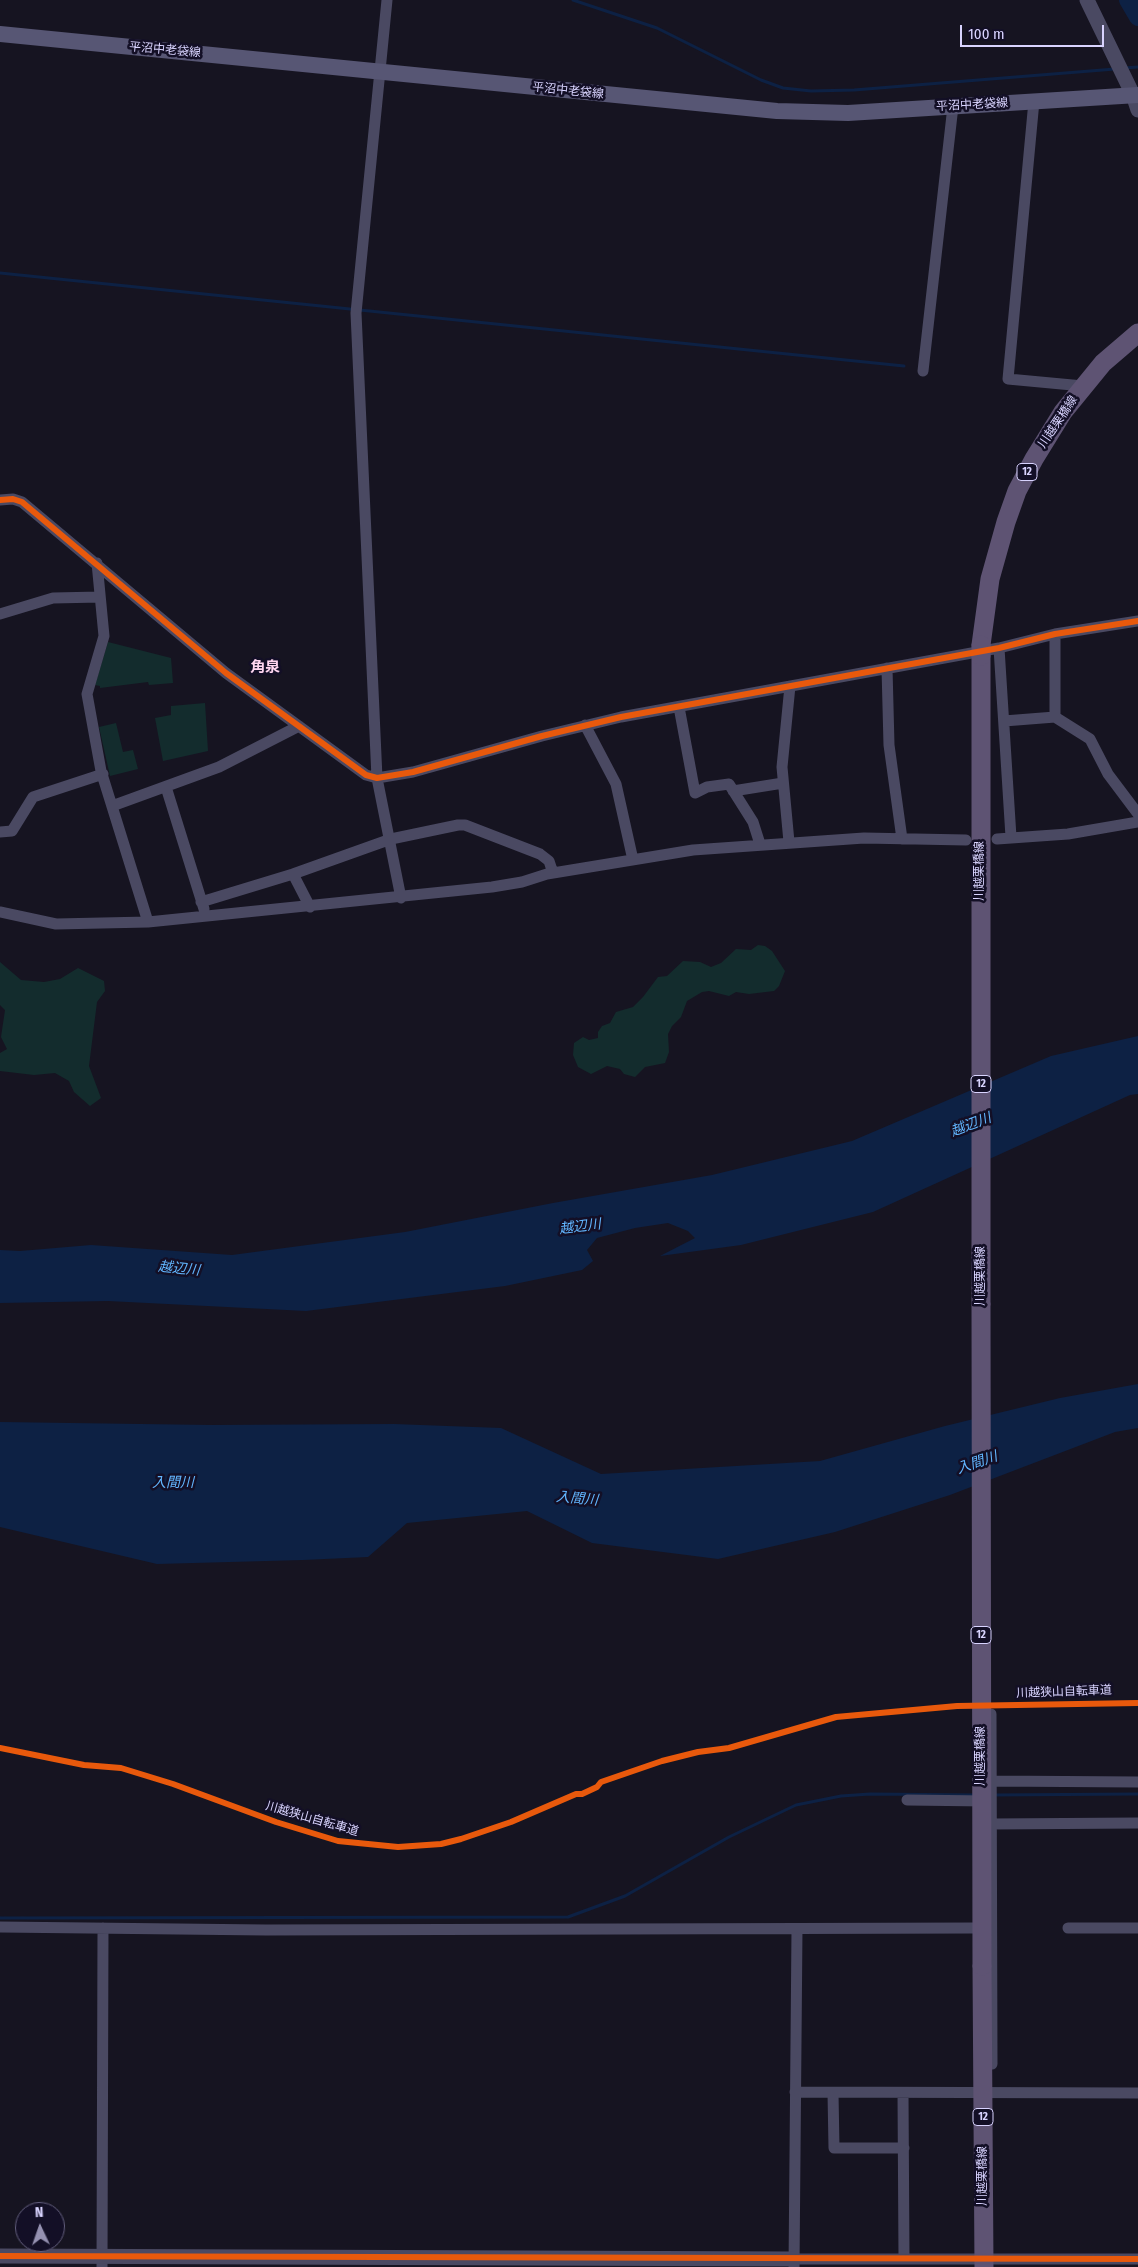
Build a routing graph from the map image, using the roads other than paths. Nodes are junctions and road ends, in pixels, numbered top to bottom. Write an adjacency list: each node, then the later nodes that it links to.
1 (387, 0): 4 (street)
2 (1087, 0): 5 (street)
3 (0, 34): 4 (main road, 平沼中老袋線)
4 (380, 72): 7 (main road, 平沼中老袋線); 26 (street)
5 (1134, 96): 6 (main road, 平沼中老袋線)
6 (1034, 101): 7 (main road, 平沼中老袋線); 10 (street)
7 (953, 106): 9 (street)
8 (1138, 333): 10 (main road, 川越栗橋線 / 12)
9 (923, 371)
10 (1083, 386): 17 (main road, 川越栗橋線 / 12)
11 (0, 500): 12 (street)
12 (97, 563): 13 (street); 24 (street)
13 (100, 597): 14 (street); 25 (street)
14 (0, 614)
15 (1138, 621): 16 (street)
16 (1055, 634): 17 (street); 21 (street)
17 (987, 650): 18 (street); 22 (street); 65 (main road, 川越栗橋線 / 12, bridge)
18 (887, 668): 19 (street); 36 (street)
19 (790, 686): 20 (street); 27 (street)
20 (678, 707): 23 (street); 29 (street)
21 (1055, 716): 22 (street); 31 (street)
22 (1004, 721): 34 (street)
23 (585, 725): 26 (street); 41 (street)
24 (300, 726): 26 (street); 28 (street)
25 (102, 774): 30 (street); 33 (street)
26 (377, 778): 35 (street)
27 (783, 783): 29 (street); 39 (street)
28 (166, 786): 30 (street); 45 (street)
29 (733, 791): 40 (street)
30 (112, 806): 49 (street)
31 (1138, 814)
32 (1138, 822): 34 (street)
33 (0, 832)
34 (1010, 837): 37 (street)
35 (391, 839): 42 (street); 43 (street); 44 (street)
36 (902, 839): 38 (street); 39 (street)
37 (997, 839)
38 (966, 840)
39 (789, 842): 40 (street)
40 (760, 844): 41 (street)
41 (633, 860): 42 (street)
42 (553, 873): 44 (street)
43 (293, 874): 45 (street); 46 (street)
44 (401, 898): 46 (street)
45 (201, 902): 48 (street)
46 (310, 907): 48 (street)
47 (0, 912): 49 (street)
48 (206, 917): 49 (street)
49 (148, 922)
50 (991, 1714): 51 (street)
51 (991, 1781): 52 (street); 54 (street)
52 (1138, 1782)
53 (907, 1800): 54 (street)
54 (991, 1801): 55 (street)
55 (992, 1824): 56 (street); 57 (street)
56 (1138, 1824)
57 (992, 1847): 60 (street); 65 (street)
58 (0, 1928): 59 (street)
59 (103, 1928): 63 (street); 73 (street)
60 (974, 1928): 63 (street); 65 (street)
61 (1068, 1928): 62 (street)
62 (1138, 1928)
63 (797, 1929): 64 (street)
64 (795, 2092): 66 (street); 75 (street)
65 (983, 2092): 67 (street); 68 (street); 74 (main road, 川越栗橋線 / 12)
66 (833, 2093): 67 (street); 69 (street)
67 (903, 2093): 69 (street)
68 (1138, 2093)
69 (904, 2148): 71 (street)
70 (0, 2256): 73 (street)
71 (904, 2259): 74 (street); 75 (street)
72 (1138, 2260): 74 (street)
73 (102, 2262): 75 (street)
74 (984, 2262)
75 (794, 2263)

